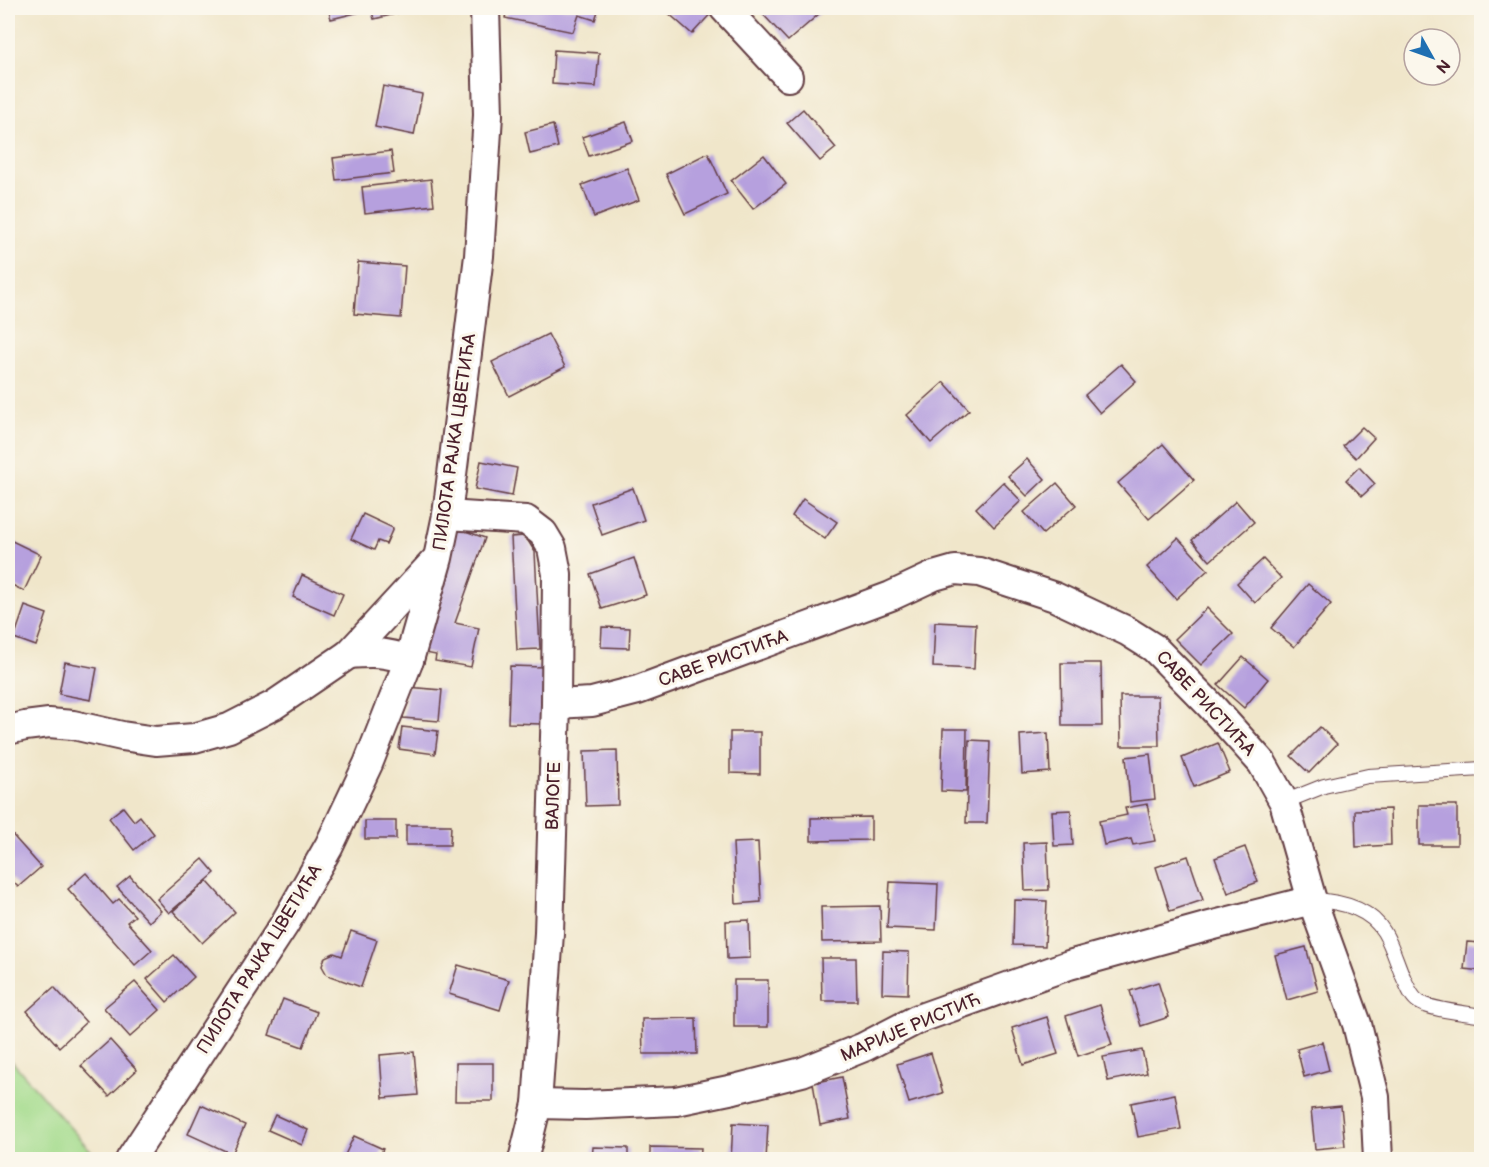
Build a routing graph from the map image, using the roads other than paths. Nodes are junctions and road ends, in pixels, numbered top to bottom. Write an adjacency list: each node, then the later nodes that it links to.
1 (485, 8): 4 (street, ПИЛОТА РАЈКА ЦВЕТИЋА)
2 (724, 8): 3 (street)
3 (788, 77)
4 (447, 515): 5 (street, ПИЛОТА РАЈКА ЦВЕТИЋА); 8 (street, ВАЛОГЕ)
5 (438, 558): 6 (street); 7 (street, ПИЛОТА РАЈКА ЦВЕТИЋА)
6 (349, 654): 7 (street); 9 (street)
7 (409, 660): 15 (street, ПИЛОТА РАЈКА ЦВЕТИЋА)
8 (556, 704): 11 (street, САВЕ РИСТИЋА); 14 (street, ВАЛОГЕ)
9 (8, 730)
10 (1482, 769): 11 (lane)
11 (1284, 802): 12 (street, САВЕ РИСТИЋА)
12 (1312, 900): 13 (lane); 14 (street, МАРИЈЕ РИСТИЋ); 17 (street, САВЕ РИСТИЋА)
13 (1482, 1016)
14 (537, 1104): 16 (street, ВАЛОГЕ)
15 (130, 1160)
16 (523, 1160)
17 (1378, 1160)

